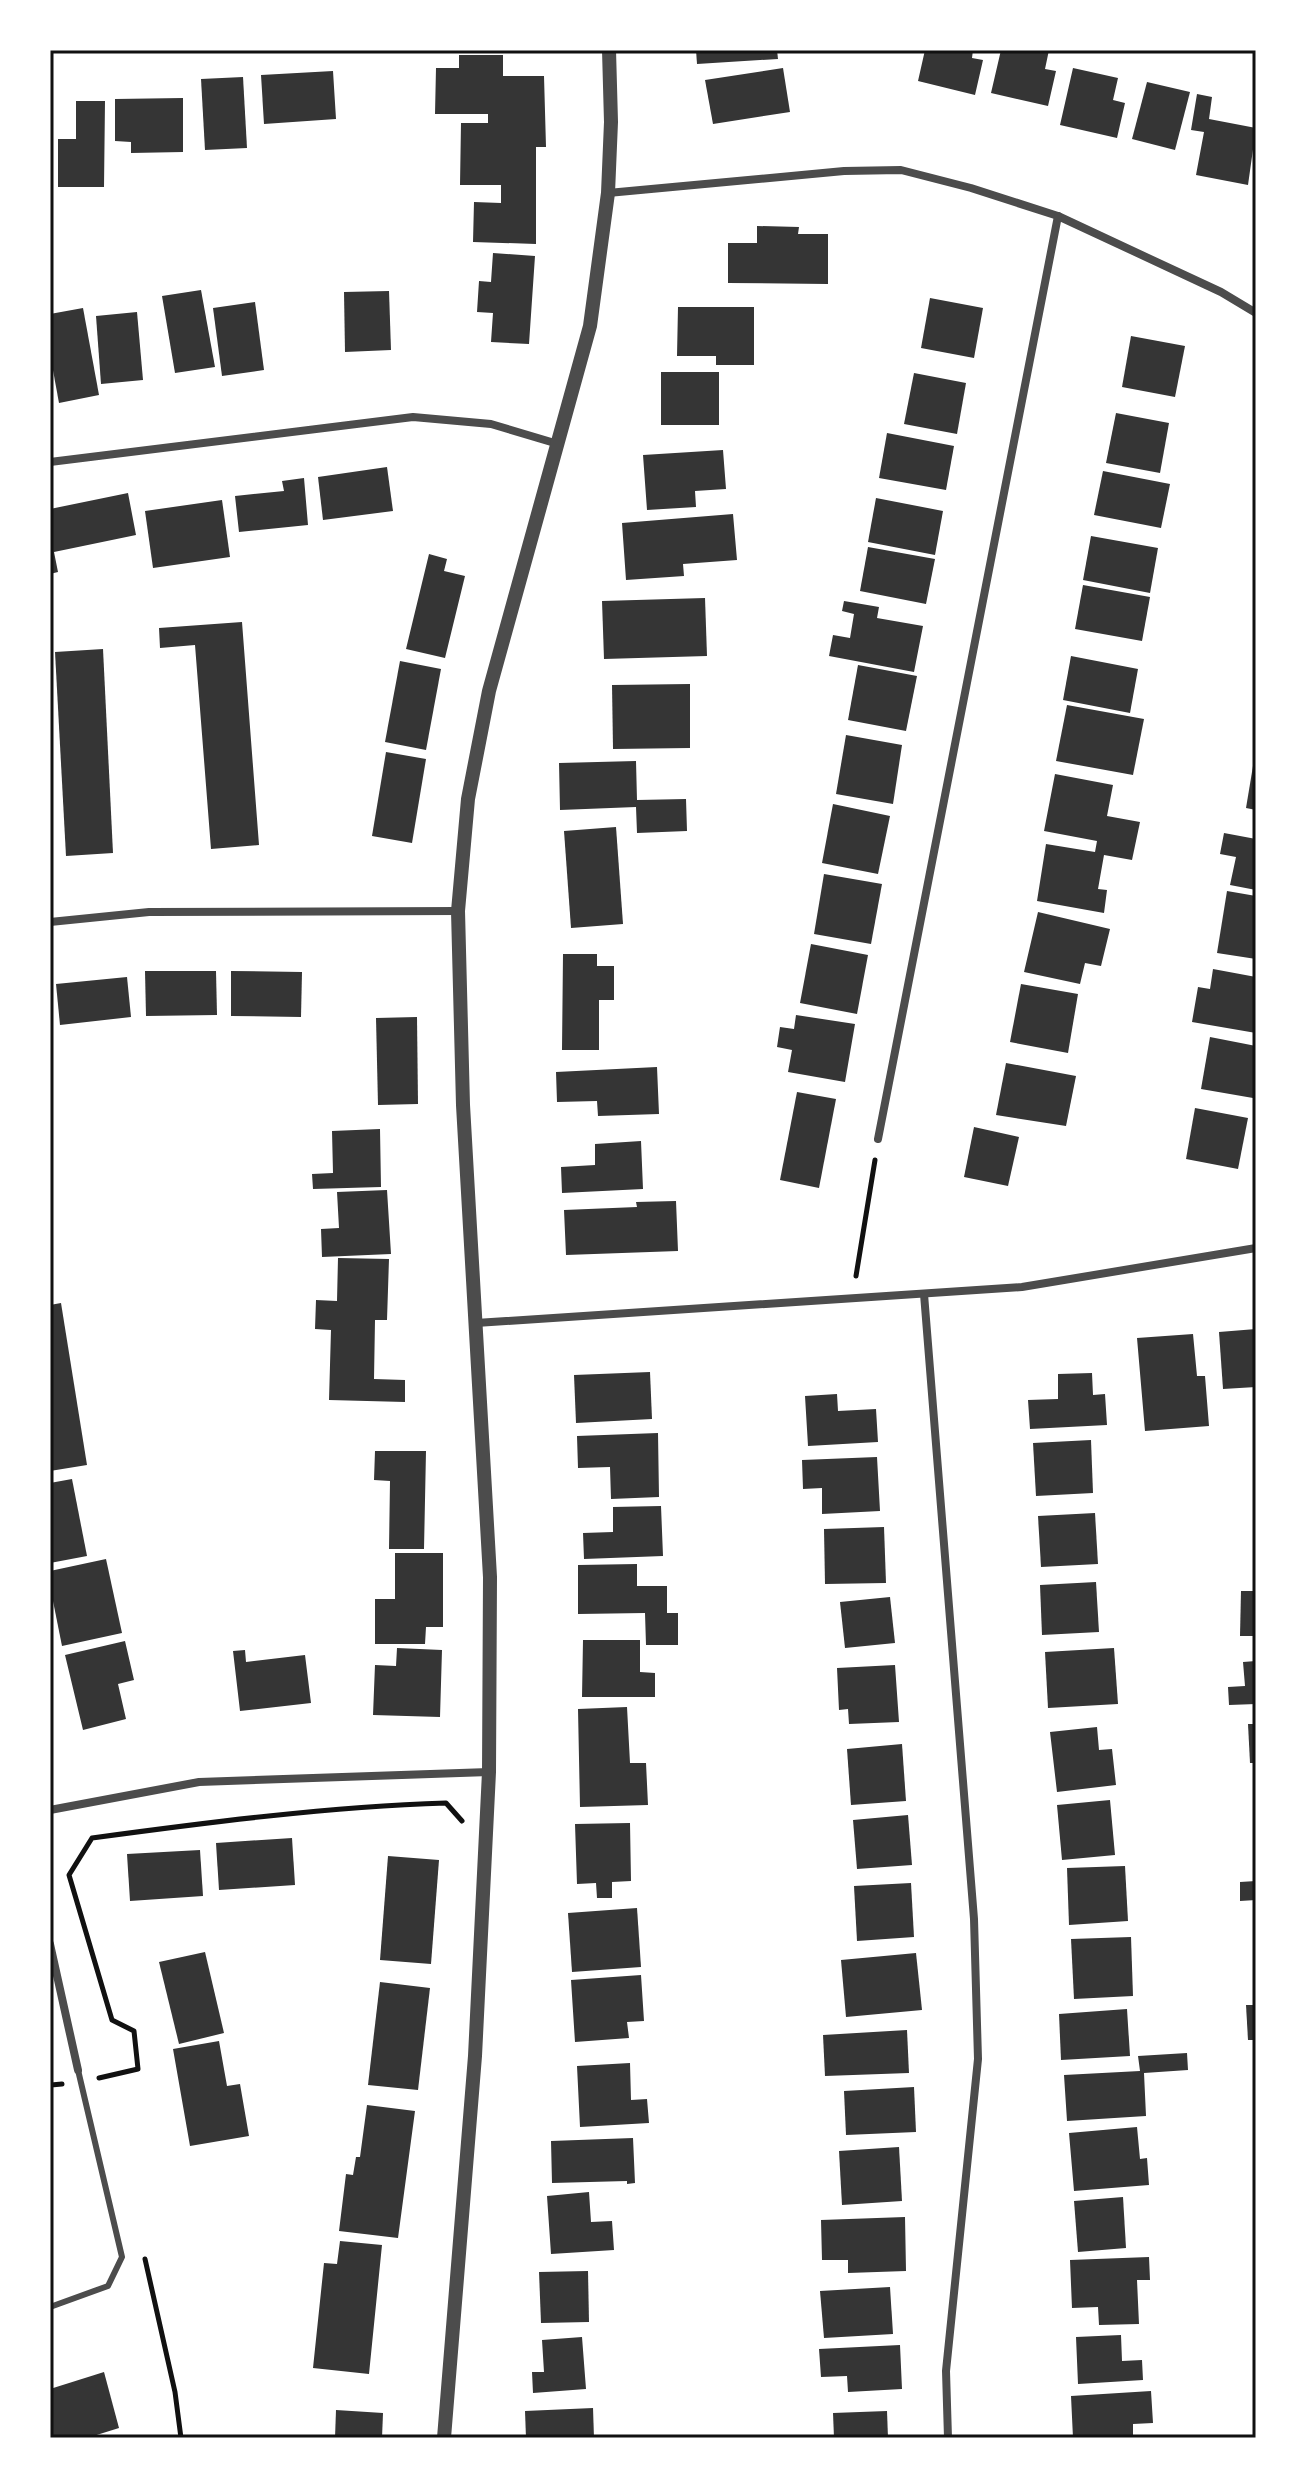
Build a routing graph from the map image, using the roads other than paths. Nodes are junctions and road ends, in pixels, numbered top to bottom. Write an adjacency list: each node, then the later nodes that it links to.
1 (609, 50): 2 (street)
2 (608, 193): 3 (street); 5 (street)
3 (1058, 216): 4 (street); 9 (street)
4 (1256, 313)
5 (558, 444): 6 (street); 7 (street)
6 (50, 462)
7 (458, 911): 8 (street); 12 (street)
8 (50, 922)
9 (878, 1139)
10 (1256, 1248): 11 (street)
11 (924, 1294): 12 (street); 19 (street)
12 (476, 1323): 13 (street)
13 (489, 1772): 14 (street); 18 (street)
14 (50, 1810)
15 (50, 1944): 16 (street)
16 (78, 2070): 17 (lane)
17 (50, 2307)
18 (444, 2438)
19 (948, 2438)

